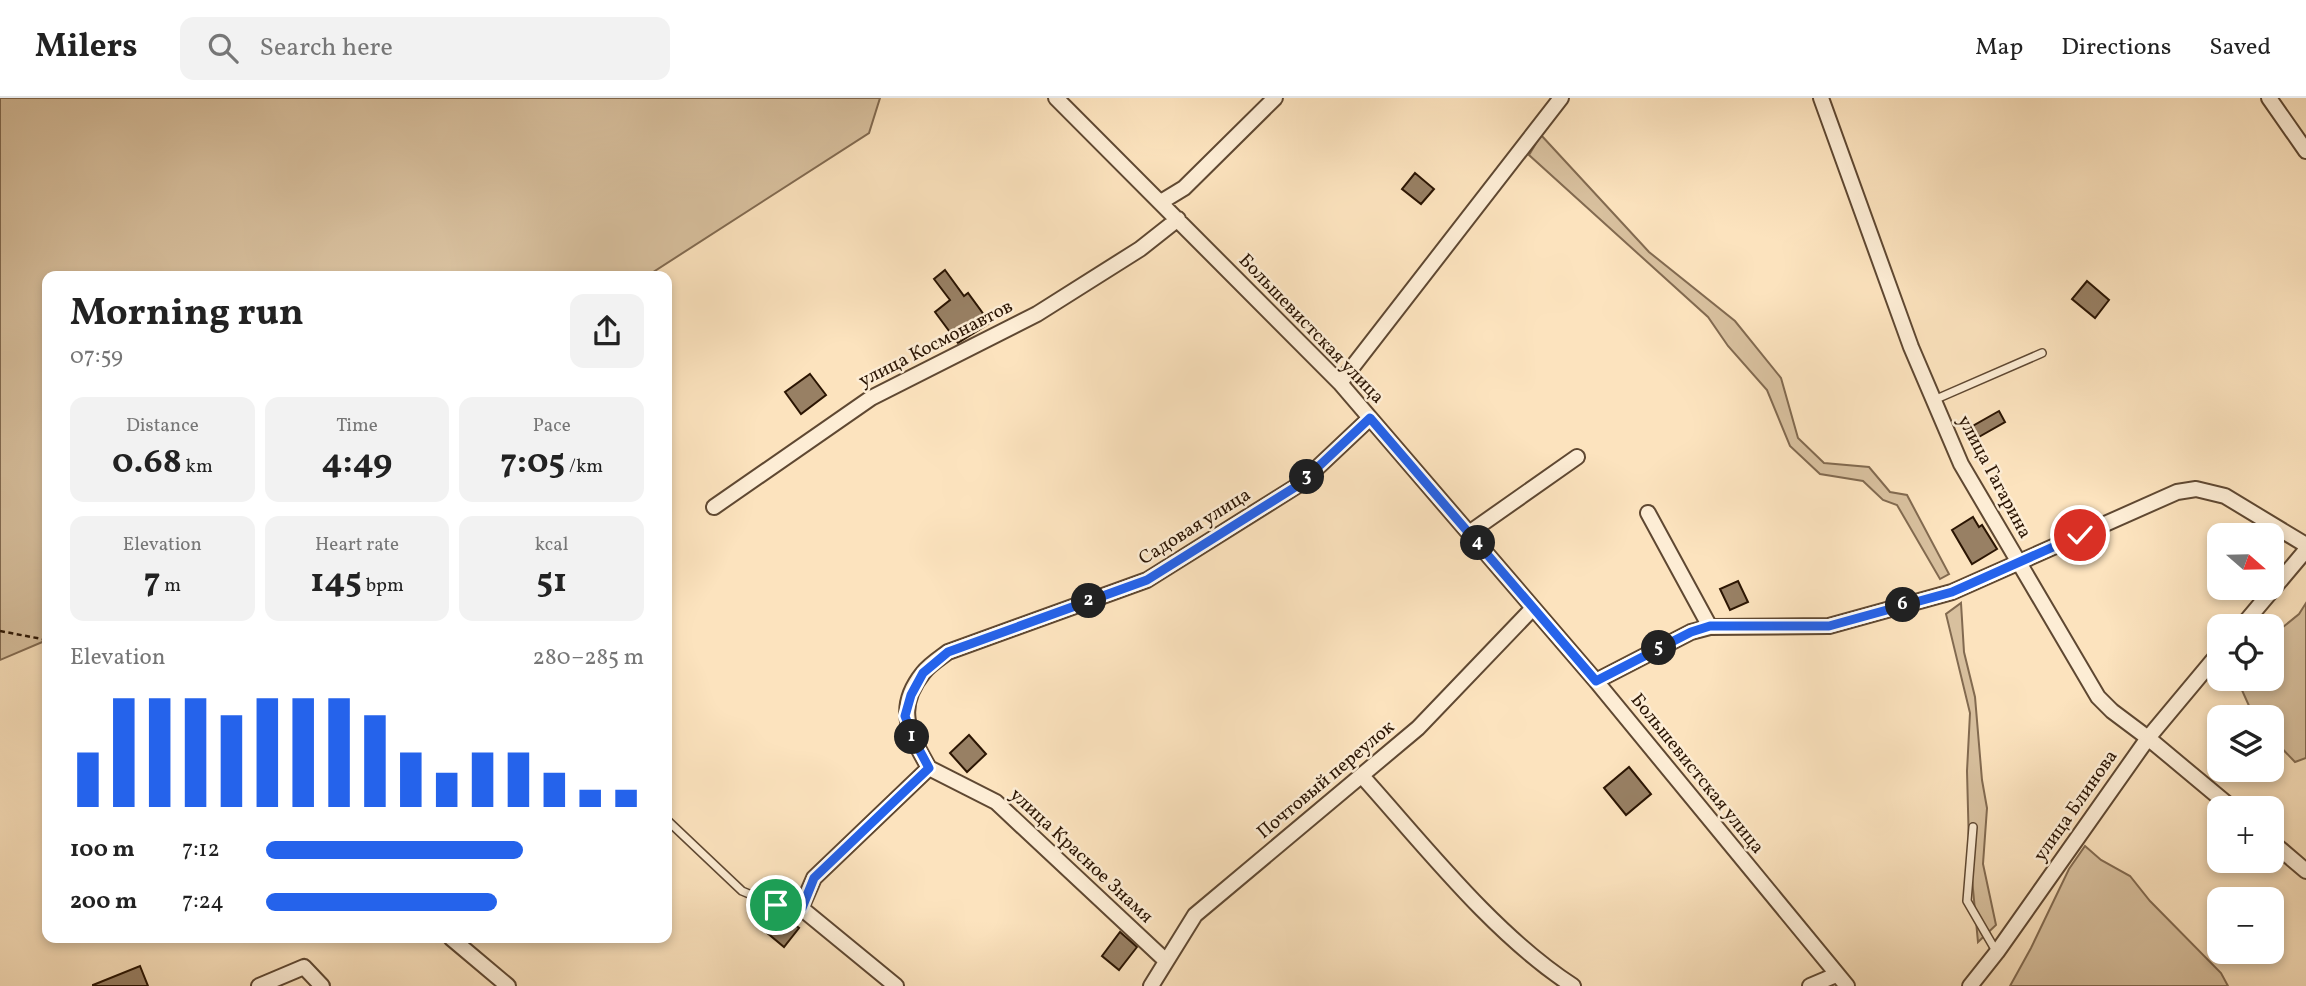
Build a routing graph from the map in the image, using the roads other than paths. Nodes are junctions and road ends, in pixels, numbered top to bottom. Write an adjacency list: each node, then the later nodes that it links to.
1 (1056, 98): 7 (street, Большевистская улица)
2 (1275, 98): 7 (street)
3 (1562, 98): 10 (street)
4 (1821, 98): 11 (street, улица Гагарина)
5 (2269, 98): 6 (street)
6 (2306, 151)
7 (1161, 202): 8 (street, Большевистская улица)
8 (1178, 219): 10 (street, Большевистская улица); 14 (street, улица Космонавтов)
9 (2042, 353): 11 (lane)
10 (1340, 383): 12 (street, Большевистская улица)
11 (1933, 401): 18 (street, улица Гагарина)
12 (1370, 418): 16 (street, Большевистская улица); 25 (street, Садовая улица)
13 (1577, 457): 16 (street)
14 (715, 508)
15 (1648, 513): 21 (street)
16 (1469, 533): 19 (street, Большевистская улица)
17 (2306, 547): 18 (street); 20 (street)
18 (2019, 564): 21 (street); 24 (street, улица Гагарина)
19 (1533, 608): 23 (street, Большевистская улица); 26 (street, Почтовый переулок)
20 (2252, 614)
21 (1710, 626): 23 (street)
22 (2207, 667): 24 (street, улица Блинова)
23 (1596, 681): 36 (street, Большевистская улица)
24 (2148, 738): 27 (street, улица Гагарина); 34 (street, улица Блинова)
25 (929, 768): 32 (street); 35 (street, улица Красное Знамя)
26 (1362, 776): 35 (street, Почтовый переулок); 42 (street)
27 (2218, 796)
28 (672, 825): 32 (lane)
29 (1973, 827): 34 (lane)
30 (2284, 852): 31 (street)
31 (2306, 871)
32 (802, 908): 40 (street)
33 (457, 943): 39 (street)
34 (1997, 952): 45 (street, улица Блинова)
35 (1165, 960): 41 (street, Почтовый переулок)
36 (1836, 975): 43 (street); 44 (street, Большевистская улица)
37 (259, 986): 38 (street)
38 (322, 986)
39 (508, 986)
40 (896, 986)
41 (1151, 986)
42 (1573, 986)
43 (1810, 986)
44 (1847, 986)
45 (1970, 986)

